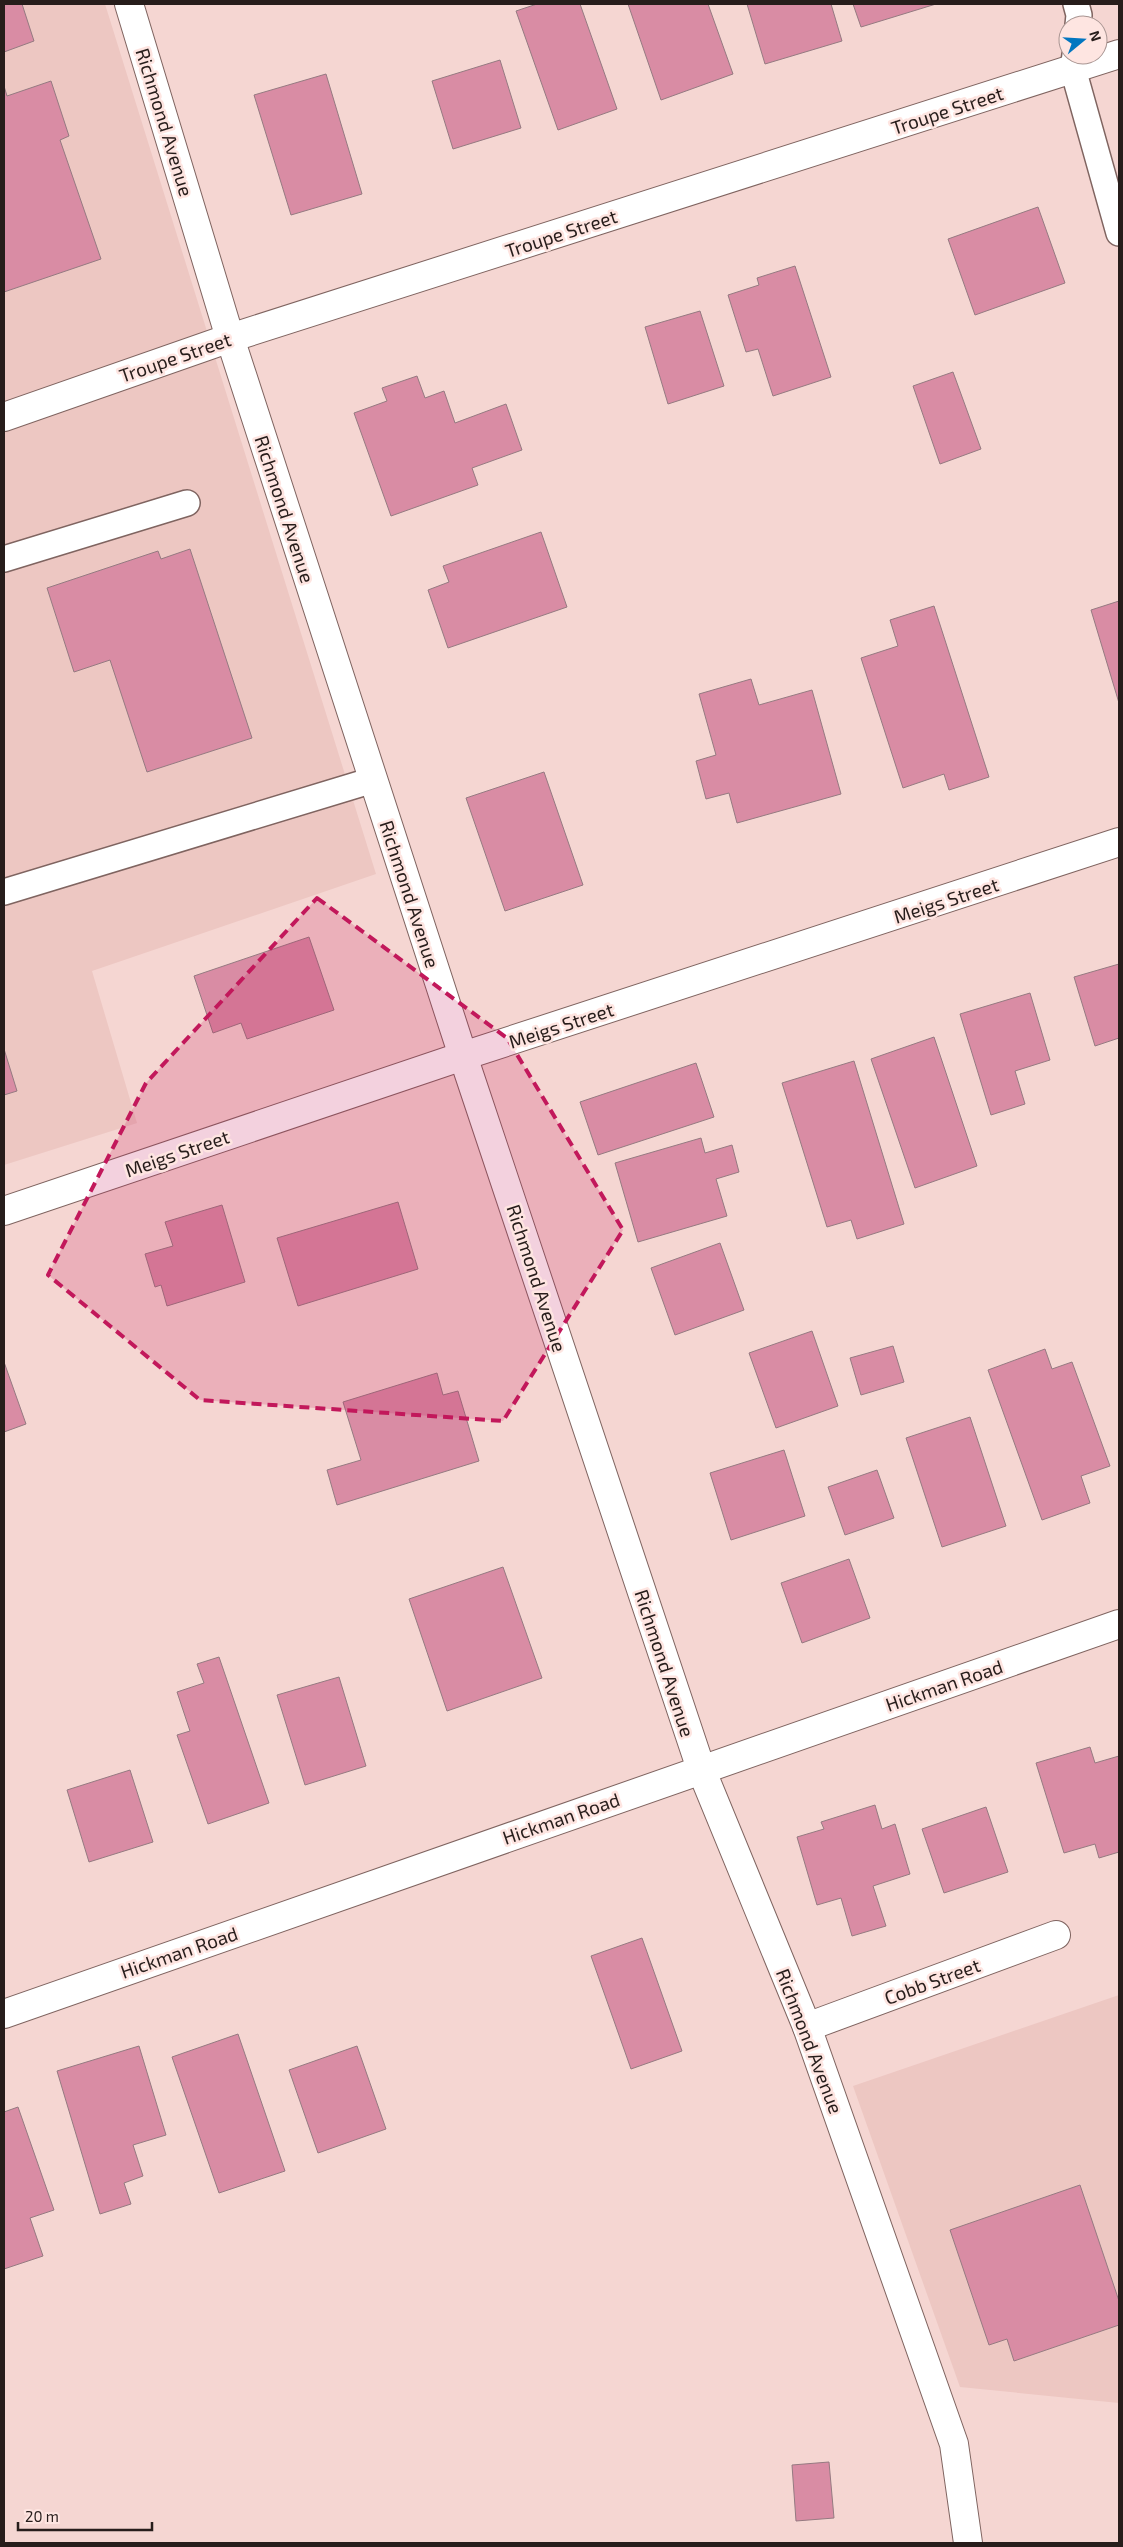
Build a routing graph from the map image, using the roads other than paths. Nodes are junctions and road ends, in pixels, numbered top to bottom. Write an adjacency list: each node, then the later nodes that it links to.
1 (129, 4): 5 (street, Richmond Avenue)
2 (1065, 65): 5 (street, Troupe Street)
3 (1075, 65): 4 (lane)
4 (1119, 233)
5 (230, 338): 6 (street, Troupe Street); 9 (street, Richmond Avenue)
6 (4, 417)
7 (187, 503): 8 (lane)
8 (4, 559)
9 (373, 780): 11 (lane); 12 (street, Richmond Avenue)
10 (1119, 842): 12 (street, Meigs Street)
11 (4, 892)
12 (463, 1056): 13 (street, Meigs Street); 15 (street, Richmond Avenue)
13 (4, 1211)
14 (1119, 1624): 15 (street, Hickman Road)
15 (701, 1769): 17 (street, Hickman Road); 18 (street, Richmond Avenue)
16 (1056, 1935): 18 (street, Cobb Street)
17 (4, 2014)
18 (807, 2027): 19 (street, Richmond Avenue)
19 (968, 2543)

